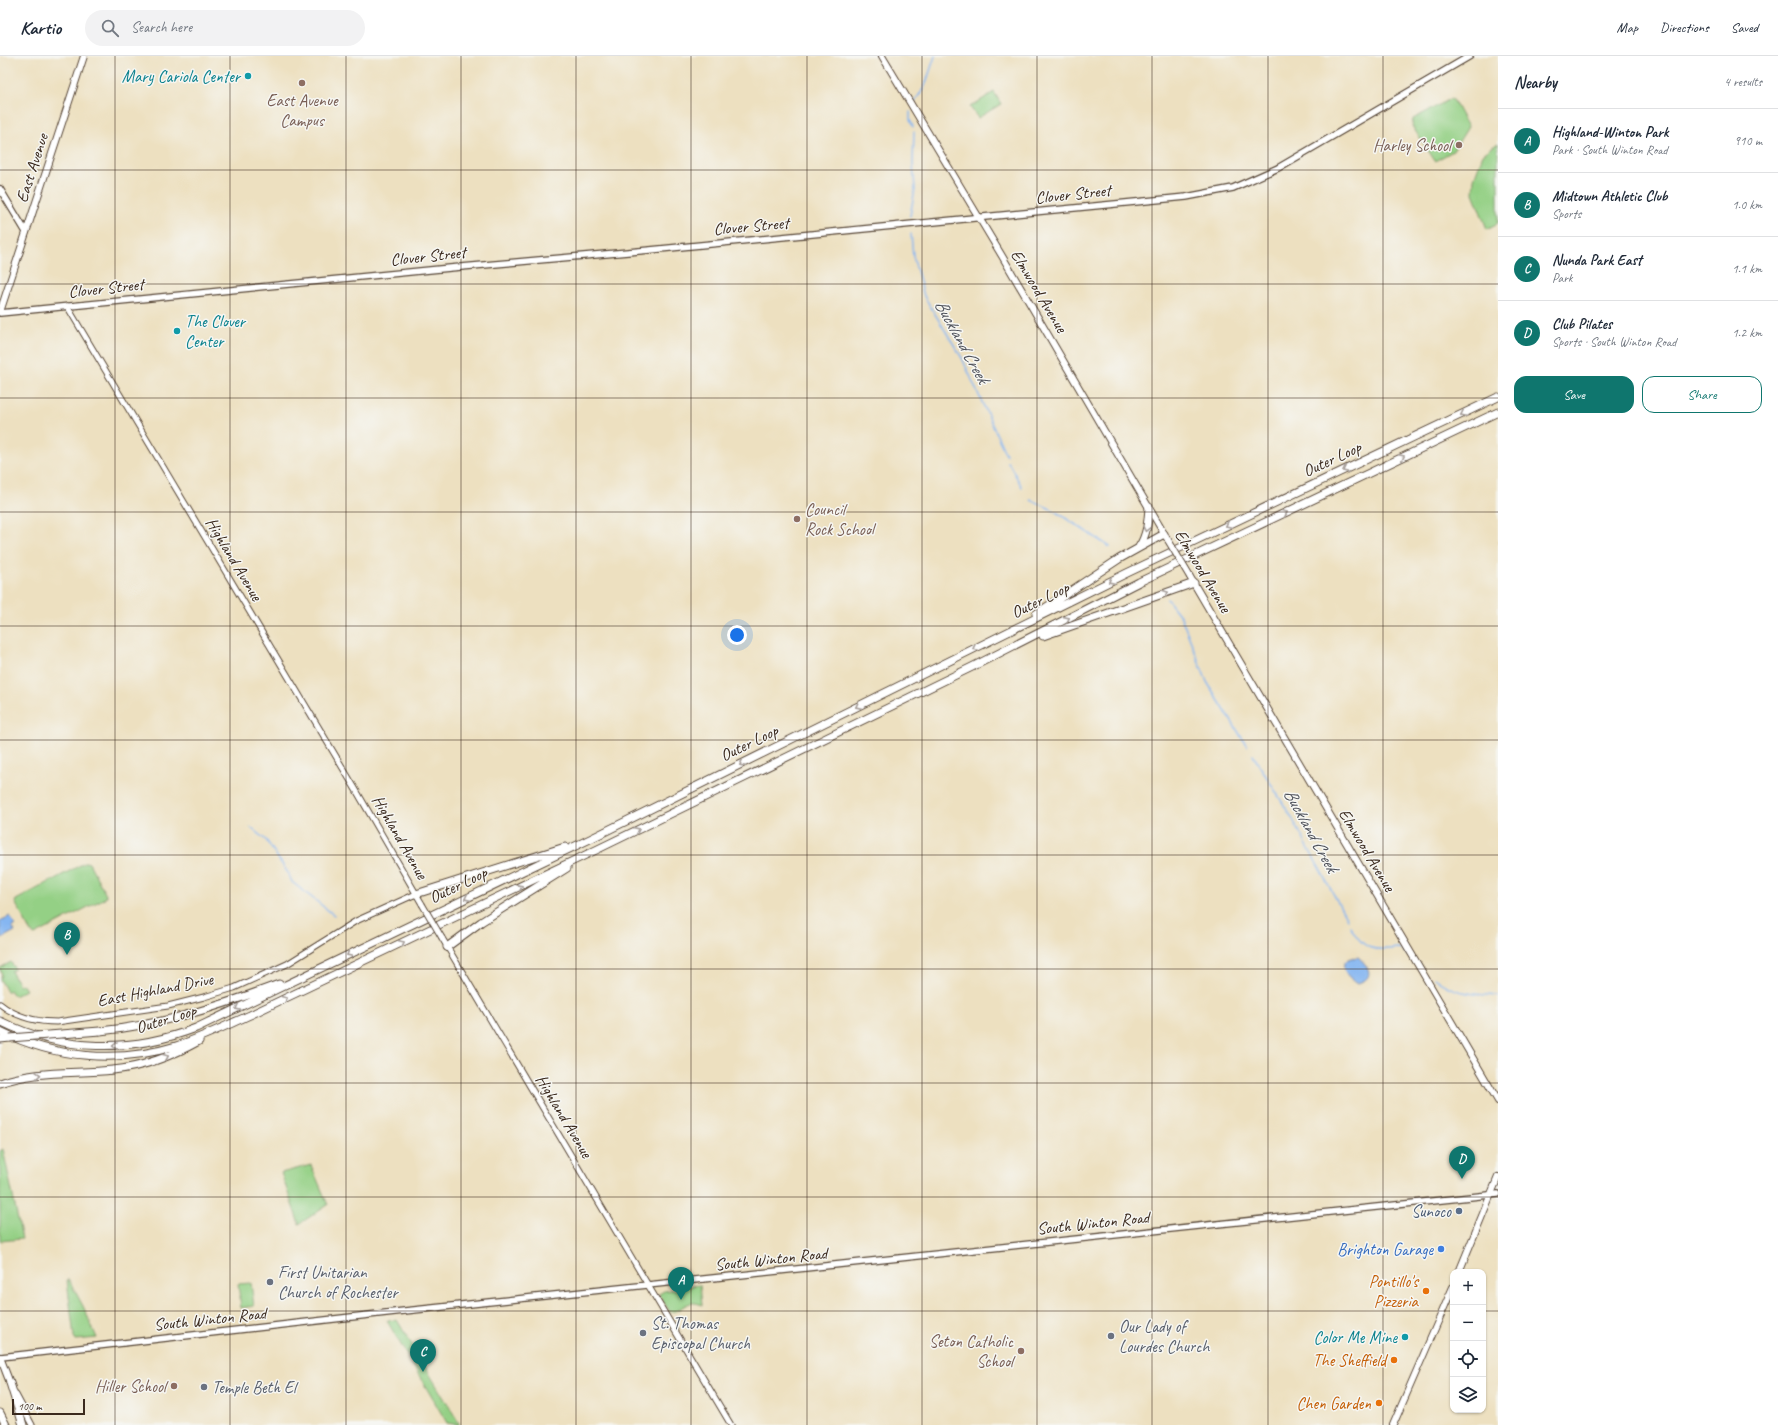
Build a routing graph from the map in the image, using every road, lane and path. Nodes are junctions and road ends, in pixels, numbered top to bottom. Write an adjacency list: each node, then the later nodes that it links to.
1 (84, 56): 6 (main road, East Avenue)
2 (882, 56): 5 (main road, Elmwood Avenue)
3 (1470, 56): 5 (main road, Clover Street)
4 (0, 189): 6 (main road)
5 (979, 218): 7 (main road, Clover Street); 11 (main road, Elmwood Avenue)
6 (26, 232): 8 (main road, East Avenue)
7 (67, 306): 8 (main road, Clover Street); 19 (street, Highland Avenue)
8 (0, 313)
9 (1498, 397): 15 (highway, Outer Loop, one-way to 15)
10 (1498, 412): 16 (highway, Outer Loop, one-way to 10)
11 (1149, 507): 12 (main road, Elmwood Avenue); 13 (highway, one-way to 13)
12 (1166, 537): 13 (highway); 14 (main road, Elmwood Avenue, bridge)
13 (1137, 549): 15 (highway)
14 (1192, 580): 16 (highway, one-way to 14); 28 (main road, Elmwood Avenue)
15 (1010, 631): 17 (highway, Outer Loop, one-way to 17)
16 (1020, 644): 18 (highway, Outer Loop, one-way to 16)
17 (590, 838): 19 (highway); 21 (highway, Outer Loop, one-way to 21)
18 (596, 850): 20 (highway); 23 (highway, Outer Loop, one-way to 18)
19 (416, 894): 20 (street, Highland Avenue, bridge); 22 (street, East Highland Drive)
20 (447, 947): 33 (street, Highland Avenue)
21 (324, 966): 24 (highway, Outer Loop, one-way to 24); 26 (highway, bridge)
22 (0, 1004)
23 (250, 1015): 25 (highway, Outer Loop); 27 (highway, one-way to 23)
24 (0, 1020)
25 (0, 1032)
26 (0, 1039)
27 (0, 1083)
28 (1498, 1100)
29 (1498, 1177): 31 (main road)
30 (1498, 1194): 31 (main road, South Winton Road)
31 (1491, 1195): 32 (main road); 33 (main road, South Winton Road)
32 (1461, 1269)
33 (648, 1286): 35 (main road, South Winton Road); 41 (street, Highland Avenue)
34 (1450, 1294): 42 (main road)
35 (1, 1357): 36 (main road)
36 (10, 1383): 38 (street); 40 (highway)
37 (0, 1413): 39 (highway)
38 (32, 1424)
39 (6, 1425)
40 (23, 1425)
41 (731, 1425)
42 (1393, 1425)

